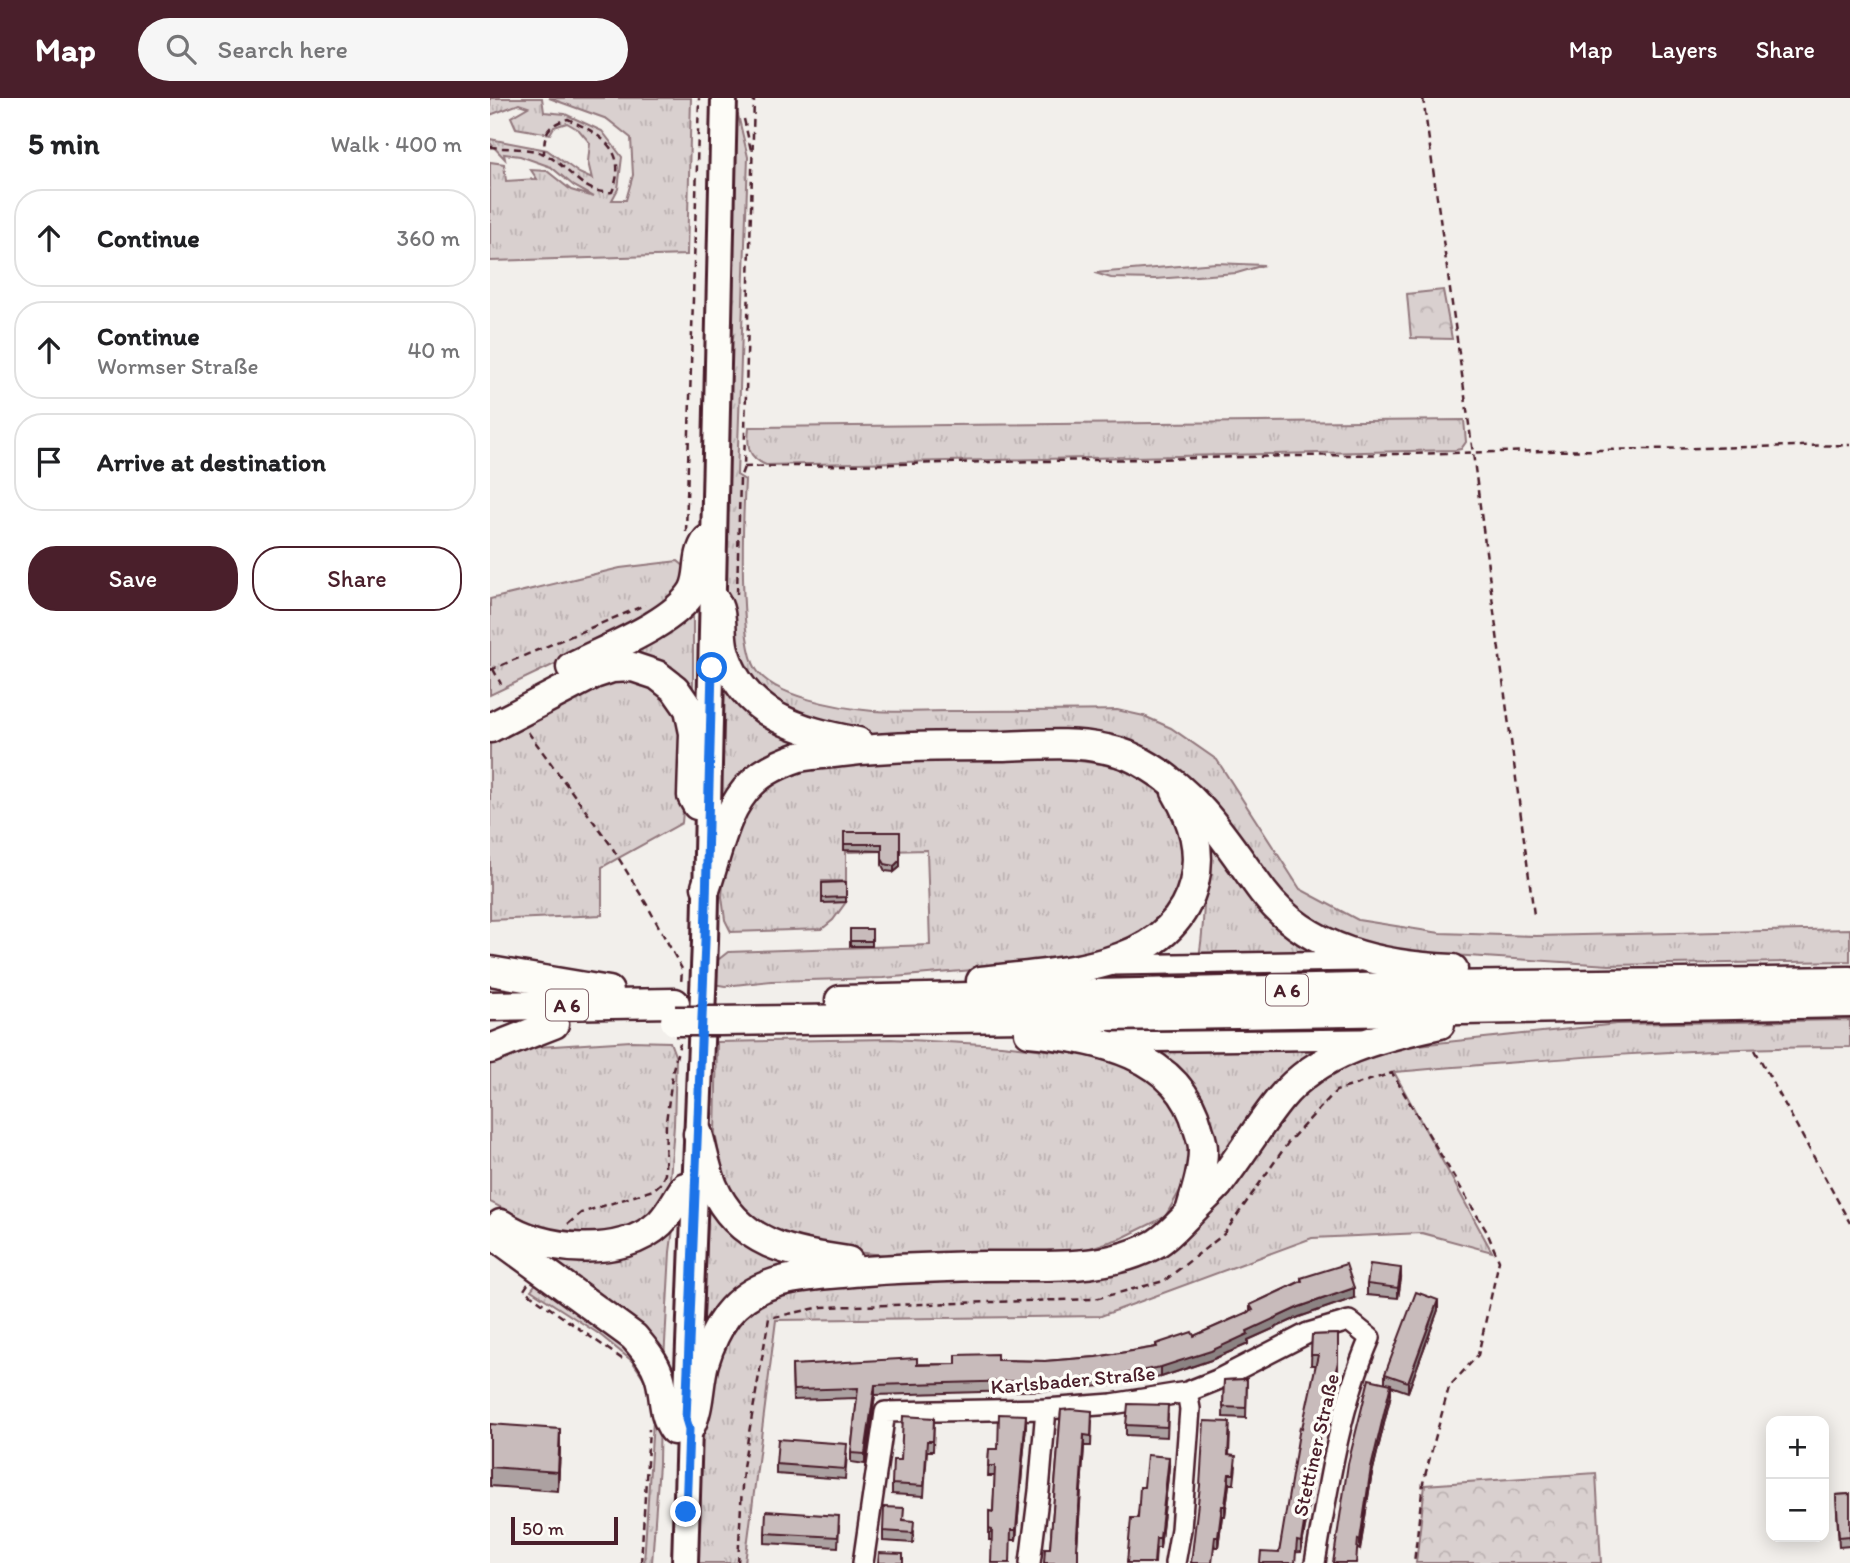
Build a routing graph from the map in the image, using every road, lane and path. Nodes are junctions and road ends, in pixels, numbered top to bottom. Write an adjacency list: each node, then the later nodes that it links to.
1 (699, 98): 13 (path)
2 (724, 98): 9 (main road)
3 (754, 98): 8 (path)
4 (1423, 98): 11 (path)
5 (744, 120): 8 (path)
6 (490, 147): 7 (path)
7 (544, 154): 7 (path)
8 (753, 157): 12 (path)
9 (715, 420): 13 (main road); 15 (main road)
10 (1850, 445): 11 (path)
11 (1473, 453): 12 (path); 23 (path)
12 (744, 467): 15 (path)
13 (697, 536): 17 (highway); 21 (main road)
14 (649, 603): 16 (path)
15 (725, 603): 19 (highway); 22 (main road)
16 (492, 669): 17 (path)
17 (496, 696)
18 (490, 727): 21 (highway)
19 (885, 747): 20 (highway); 22 (highway)
20 (1169, 781): 24 (highway); 25 (highway)
21 (697, 805): 44 (main road)
22 (706, 887): 43 (main road)
23 (1534, 915)
24 (1374, 960): 25 (street); 28 (highway)
25 (1093, 966): 29 (highway)
26 (490, 971): 30 (highway)
27 (1850, 981): 28 (highway, A 6)
28 (1660, 985): 29 (highway, A 6)
29 (915, 999): 35 (highway, A 6)
30 (643, 1003): 32 (highway, A 6); 34 (highway, A 6)
31 (1850, 1003): 33 (highway, A 6)
32 (490, 1006)
33 (1536, 1009): 36 (highway, A 6); 39 (highway)
34 (675, 1012): 35 (highway, A 6); 37 (highway, A 6)
35 (718, 1012): 36 (highway, A 6)
36 (938, 1018): 40 (highway)
37 (554, 1024): 38 (highway, A 6); 41 (highway)
38 (490, 1025)
39 (1377, 1039): 40 (street); 45 (highway)
40 (1097, 1042): 45 (highway)
41 (490, 1049)
42 (1755, 1050): 47 (path)
43 (698, 1133): 49 (highway); 55 (main road)
44 (685, 1186): 46 (highway); 55 (main road)
45 (1190, 1212): 49 (highway)
46 (490, 1216)
47 (1850, 1223)
48 (490, 1232): 55 (highway)
49 (892, 1268): 55 (highway)
50 (529, 1283): 52 (path)
51 (1370, 1338): 53 (street, Karlsbader Straße); 63 (street, Stettiner Straße)
52 (629, 1363)
53 (1187, 1392): 54 (street, Karlsbader Straße); 62 (street)
54 (1046, 1409): 60 (street, Karlsbader Straße); 61 (street)
55 (671, 1425): 56 (path); 57 (main road); 58 (main road)
56 (641, 1563)
57 (668, 1563)
58 (685, 1563)
59 (738, 1563): 64 (path)
60 (863, 1563)
61 (1030, 1563)
62 (1175, 1563)
63 (1315, 1563)
64 (1413, 1563)

